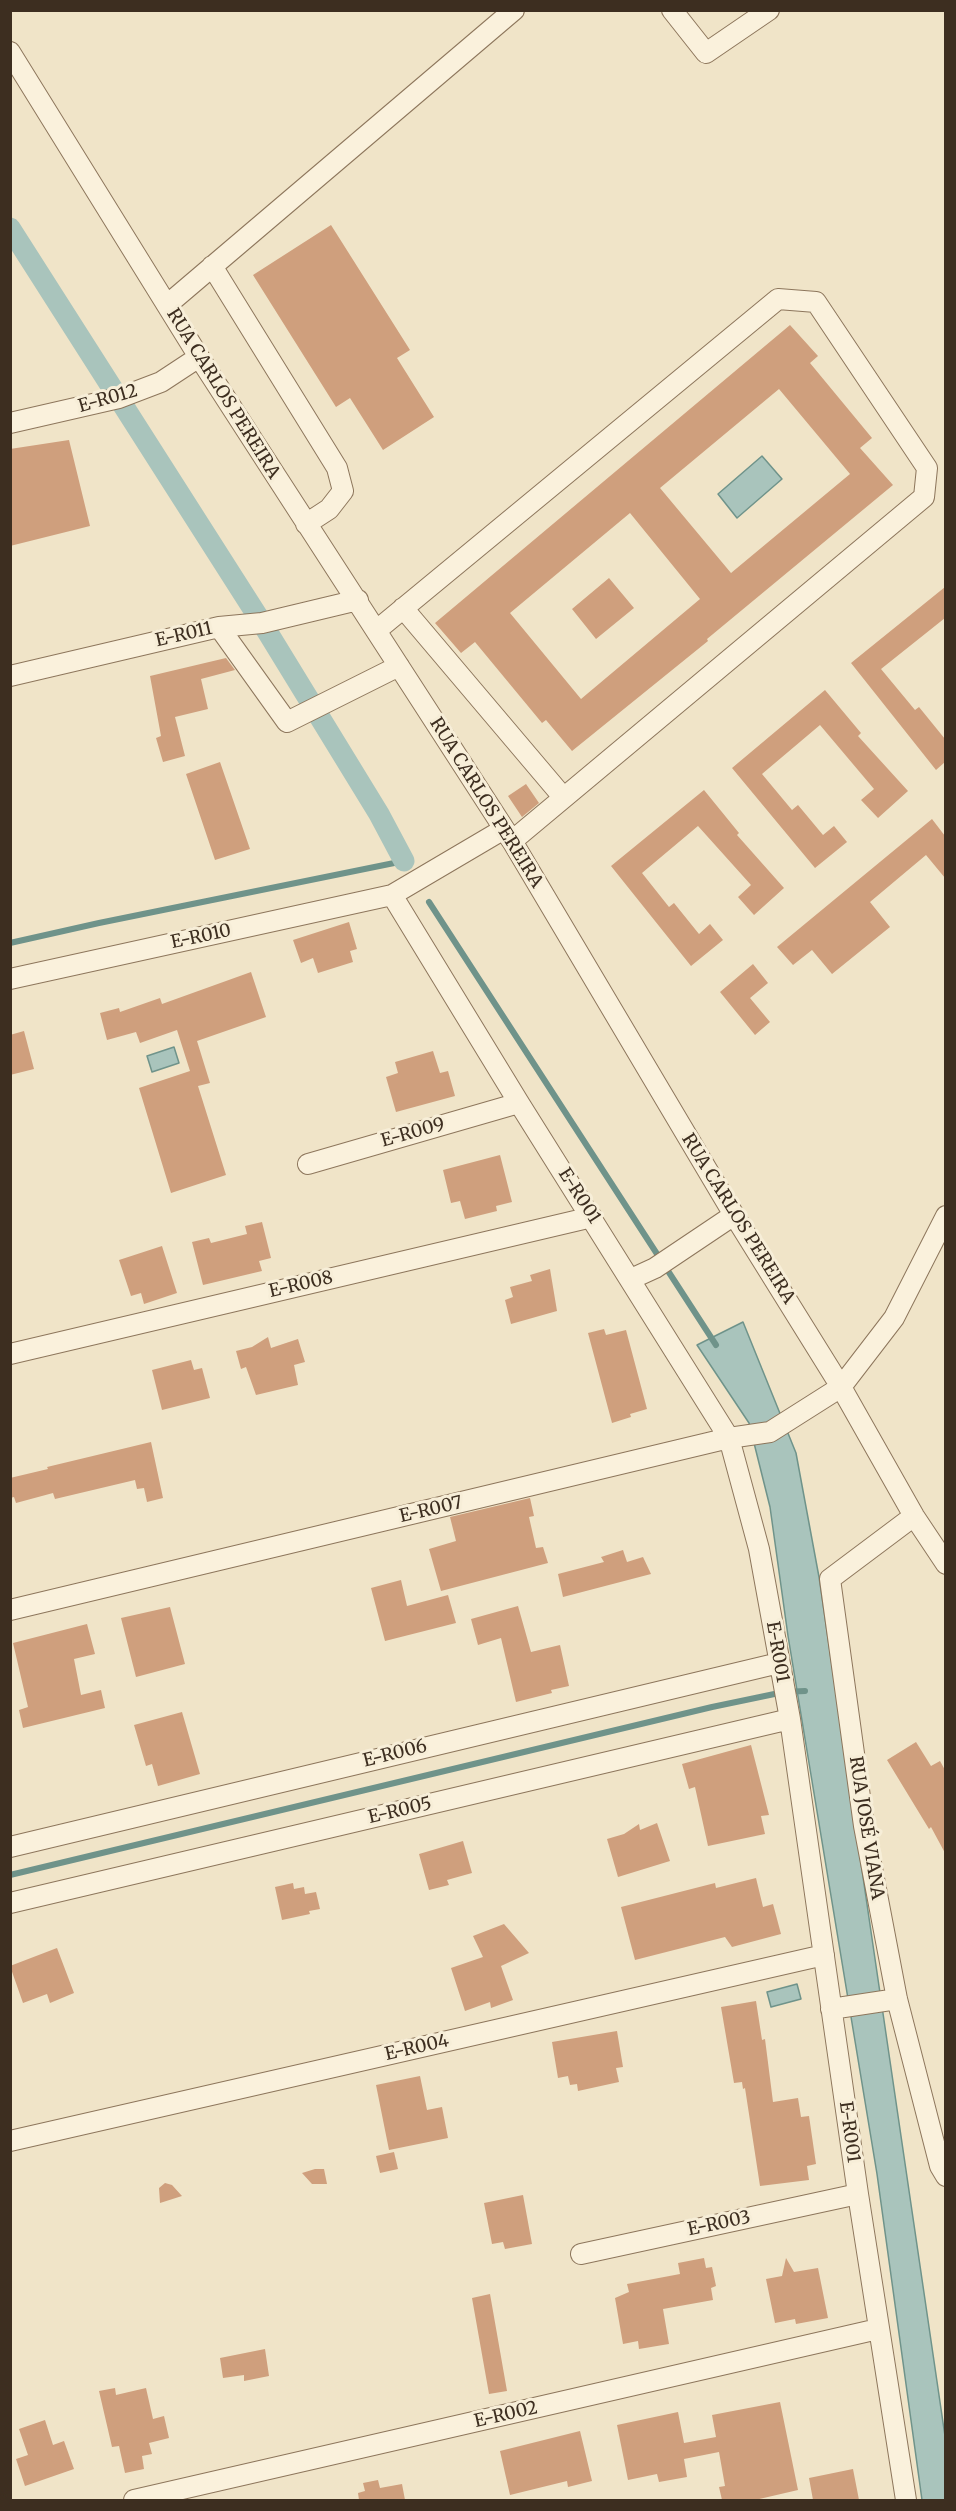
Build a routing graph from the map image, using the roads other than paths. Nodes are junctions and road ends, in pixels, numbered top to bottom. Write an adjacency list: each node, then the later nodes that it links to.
1 (514, 10): 5 (street)
2 (672, 10): 3 (street)
3 (769, 10)
4 (10, 51): 6 (street, RUA CARLOS PEREIRA)
5 (212, 266): 6 (street); 9 (street)
6 (167, 305): 7 (street, RUA CARLOS PEREIRA)
7 (199, 357): 8 (street, E-R012); 9 (street, RUA CARLOS PEREIRA)
8 (10, 423)
9 (306, 524): 10 (street, RUA CARLOS PEREIRA)
10 (358, 600): 12 (street, E-R011); 13 (street, RUA CARLOS PEREIRA)
11 (403, 608): 13 (street); 16 (street); 16 (street, E-R010)
12 (219, 627): 14 (street); 15 (street, E-R011)
13 (377, 630): 14 (street, RUA CARLOS PEREIRA)
14 (399, 666): 17 (street, RUA CARLOS PEREIRA)
15 (10, 676)
16 (563, 797): 17 (street, E-R010)
17 (508, 835): 18 (street, E-R010); 22 (street, RUA CARLOS PEREIRA)
18 (392, 895): 19 (street, E-R010); 20 (street, E-R001)
19 (10, 979)
20 (519, 1103): 21 (street, E-R009); 24 (street, E-R001)
21 (308, 1164)
22 (734, 1215): 25 (street); 27 (street, RUA CARLOS PEREIRA)
23 (945, 1216): 27 (street)
24 (592, 1217): 25 (street, E-R001); 26 (street, E-R008)
25 (631, 1279): 28 (street, E-R001)
26 (10, 1354)
27 (842, 1387): 28 (street, E-R007); 29 (street, RUA CARLOS PEREIRA)
28 (729, 1438): 31 (street, E-R007); 32 (street, E-R001)
29 (914, 1516): 30 (street, RUA CARLOS PEREIRA); 37 (street, RUA JOSÉ VIANA)
30 (945, 1564)
31 (10, 1610)
32 (779, 1663): 33 (street, E-R001); 34 (street, E-R006)
33 (790, 1719): 35 (street, E-R005); 36 (street, E-R001)
34 (10, 1847)
35 (10, 1903)
36 (824, 1955): 38 (street, E-R001); 39 (street, E-R004)
37 (897, 1999): 38 (street); 40 (street, RUA JOSÉ VIANA)
38 (831, 2009): 41 (street, E-R001)
39 (10, 2141)
40 (945, 2176)
41 (858, 2194): 42 (street, E-R003); 43 (street, E-R001)
42 (581, 2254)
43 (878, 2329): 44 (street, E-R002); 45 (street, E-R001)
44 (134, 2500)
45 (906, 2500)

